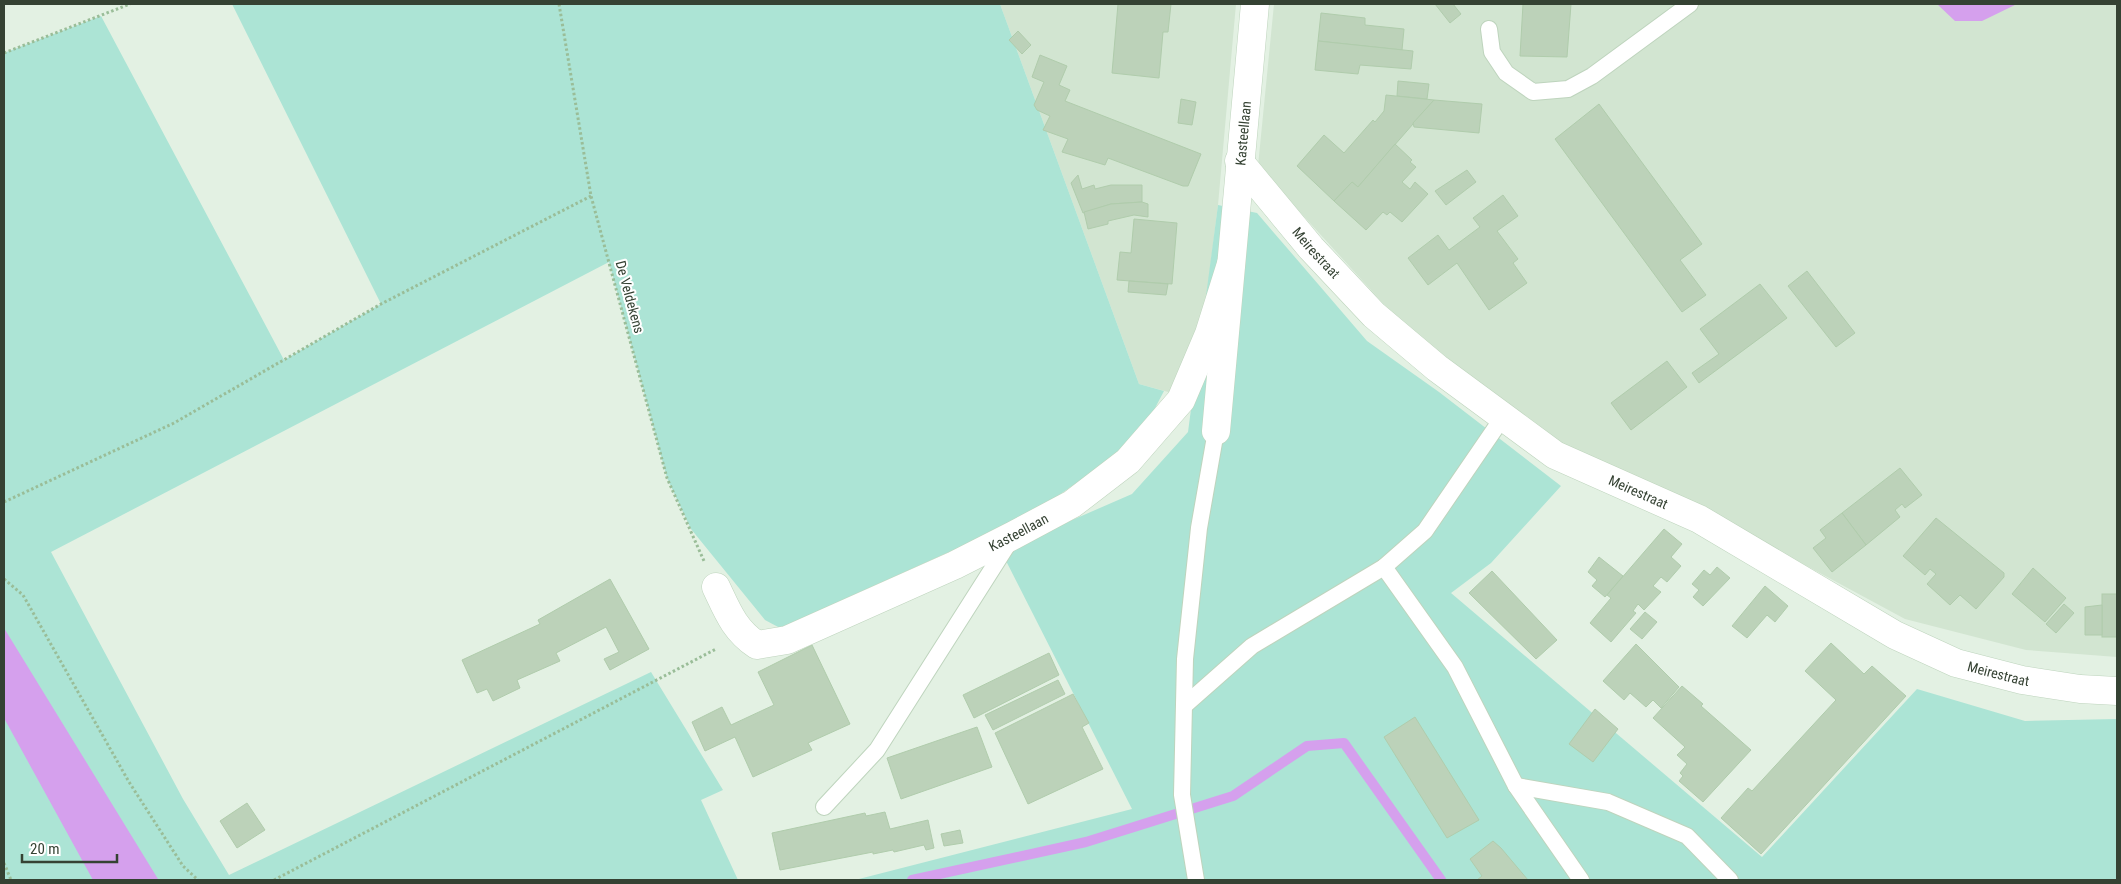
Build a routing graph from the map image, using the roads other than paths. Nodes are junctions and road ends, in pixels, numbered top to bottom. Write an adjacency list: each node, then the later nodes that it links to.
1 (1255, 4): 4 (street, Kasteellaan)
2 (1690, 4): 3 (lane)
3 (1489, 29)
4 (1239, 161): 5 (street, Kasteellaan); 6 (street, Meirestraat)
5 (1231, 264): 7 (street, Kasteellaan); 8 (street, Kasteellaan)
6 (1503, 416): 9 (lane); 11 (street, Meirestraat)
7 (1216, 430): 12 (lane)
8 (1014, 535): 10 (street, Kasteellaan); 14 (lane)
9 (1384, 567): 12 (lane); 13 (lane)
10 (716, 586)
11 (2117, 691)
12 (1184, 706): 15 (lane)
13 (1516, 786): 16 (lane); 17 (lane)
14 (824, 807)
15 (1196, 880)
16 (1581, 880)
17 (1730, 880)

